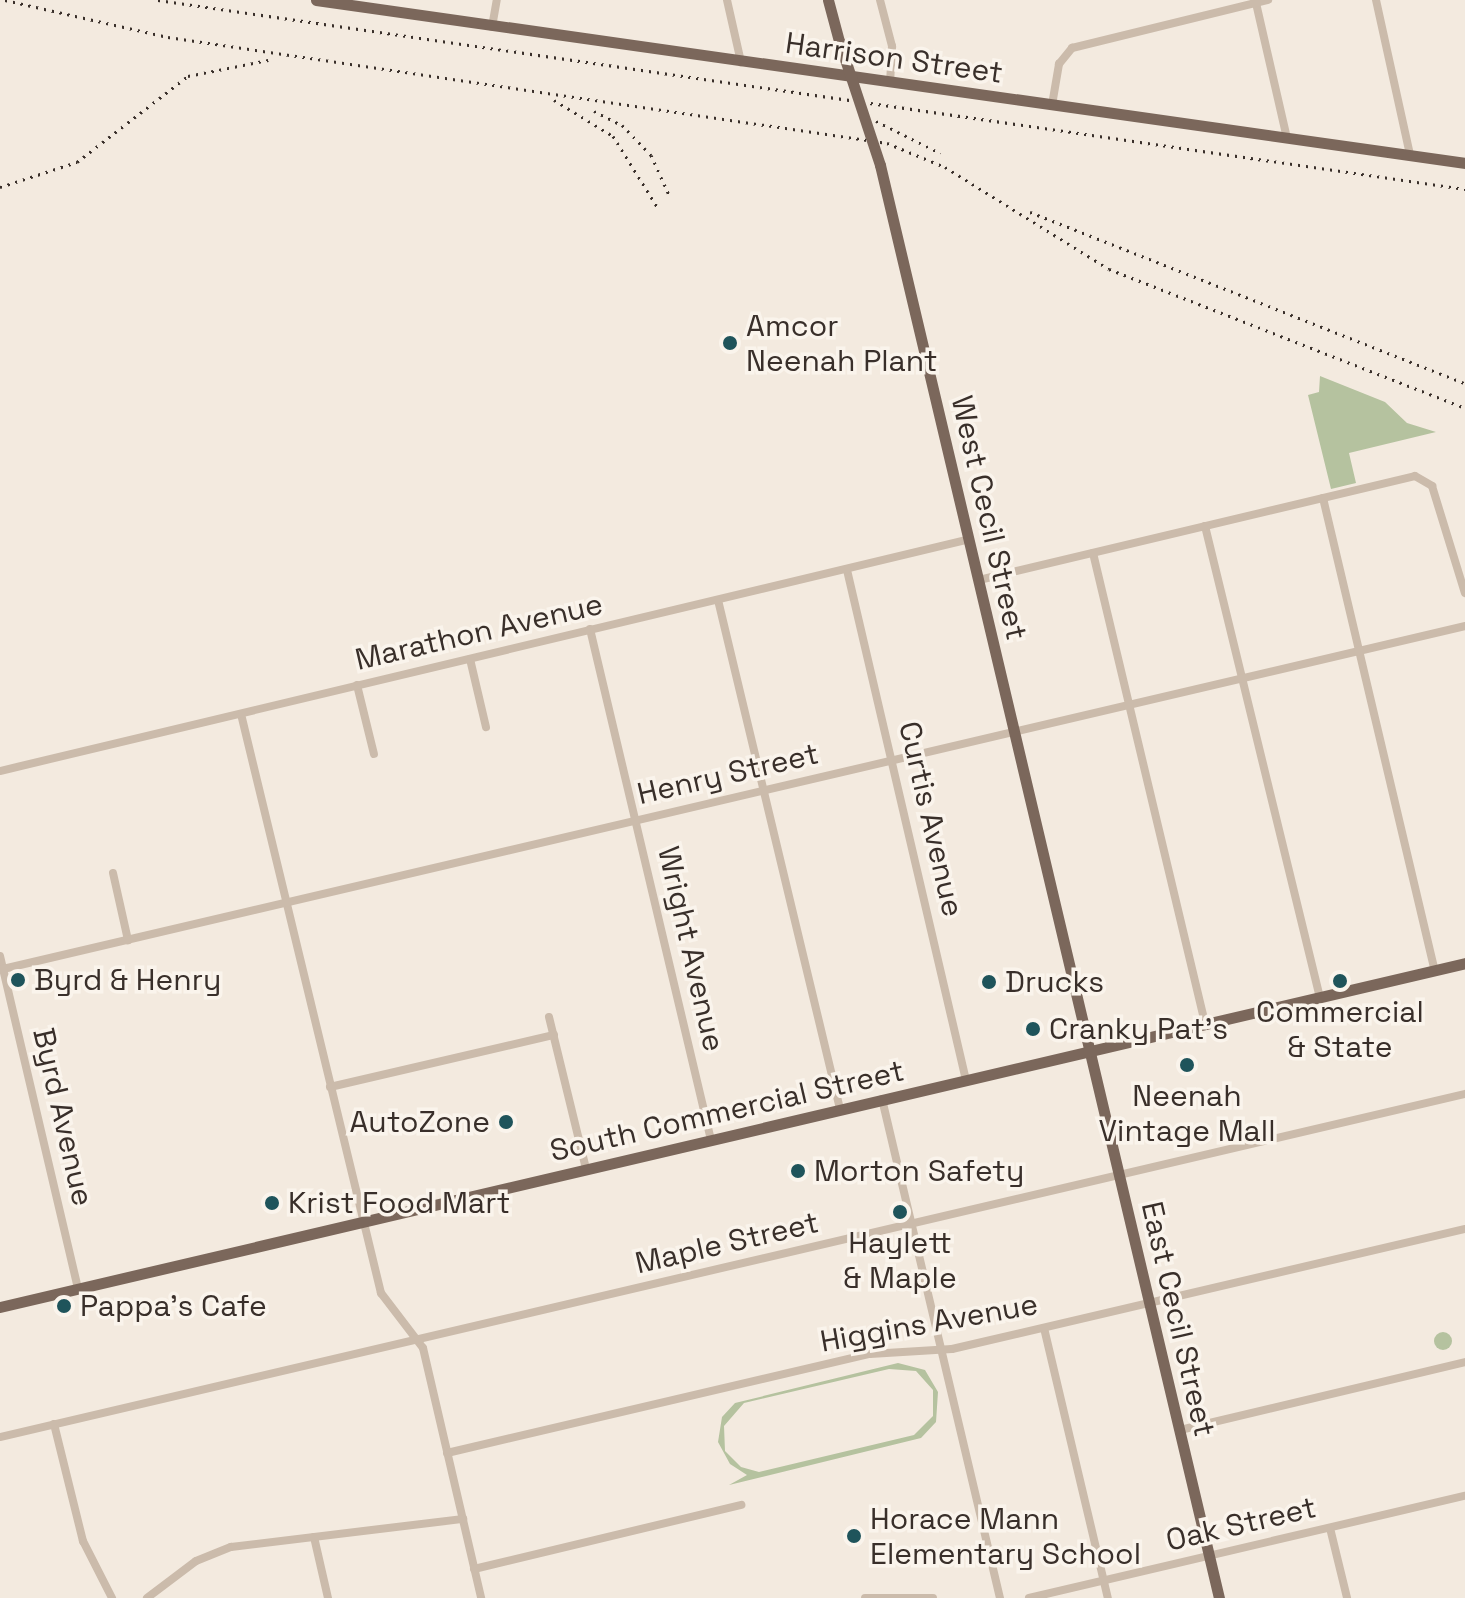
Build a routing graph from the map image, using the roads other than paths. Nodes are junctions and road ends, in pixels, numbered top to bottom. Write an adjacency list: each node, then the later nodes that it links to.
1 (316, 0): 9 (main road, Harrison Street)
2 (497, 0): 9 (street)
3 (727, 0): 10 (street)
4 (828, 0): 18 (main road, West Cecil Street, bridge)
5 (880, 0): 11 (street)
6 (1268, 0): 8 (street)
7 (1376, 0): 14 (street)
8 (1256, 3): 12 (street); 13 (street)
9 (492, 27): 10 (main road, Harrison Street)
10 (742, 62): 11 (main road, Harrison Street)
11 (890, 81): 12 (main road, Harrison Street)
12 (1052, 105): 13 (main road, Harrison Street)
13 (1287, 138): 14 (main road, Harrison Street)
14 (1410, 155): 15 (main road, Harrison Street)
15 (1465, 163)
16 (1323, 498): 17 (street); 22 (street); 26 (street)
17 (1205, 526): 19 (street); 28 (street)
18 (970, 539): 20 (street, Marathon Avenue); 21 (main road, West Cecil Street)
19 (1093, 553): 21 (street); 30 (street)
20 (847, 570): 23 (street, Marathon Avenue); 35 (street, Curtis Avenue)
21 (979, 580): 33 (main road, West Cecil Street)
22 (1465, 593)
23 (718, 600): 25 (street, Marathon Avenue); 37 (street)
24 (1465, 626): 26 (street, Henry Street)
25 (590, 629): 27 (street, Marathon Avenue); 38 (street, Wright Avenue)
26 (1359, 651): 28 (street, Henry Street); 45 (street)
27 (470, 659): 29 (street, Marathon Avenue); 32 (street)
28 (1244, 678): 30 (street, Henry Street); 46 (street)
29 (357, 685): 31 (street, Marathon Avenue); 34 (street)
30 (1129, 705): 33 (street, Henry Street); 48 (street)
31 (241, 714): 36 (street, Marathon Avenue); 40 (street)
32 (486, 727)
33 (1015, 731): 35 (street, Henry Street); 50 (main road, West Cecil Street)
34 (374, 754)
35 (892, 760): 37 (street, Henry Street); 51 (street, Curtis Avenue)
36 (0, 771)
37 (764, 790): 38 (street, Henry Street); 55 (street)
38 (636, 820): 40 (street, Henry Street); 56 (street, Wright Avenue)
39 (113, 873): 41 (street)
40 (287, 903): 41 (street, Henry Street); 52 (street)
41 (128, 940): 44 (street, Henry Street)
42 (0, 956): 44 (street, Byrd Avenue)
43 (1465, 963): 45 (main road, South Commercial Street)
44 (3, 969): 62 (street, Byrd Avenue)
45 (1435, 970): 46 (main road, South Commercial Street)
46 (1320, 997): 48 (main road, South Commercial Street)
47 (549, 1017): 49 (street)
48 (1205, 1024): 50 (main road, South Commercial Street)
49 (554, 1035): 52 (street); 57 (street)
50 (1090, 1051): 51 (main road, South Commercial Street); 58 (main road, East Cecil Street)
51 (966, 1080): 54 (main road, South Commercial Street)
52 (330, 1087): 59 (street)
53 (1465, 1094): 58 (street, Maple Street)
54 (882, 1099): 55 (main road, South Commercial Street); 60 (street)
55 (840, 1109): 56 (main road, South Commercial Street)
56 (711, 1140): 57 (main road, South Commercial Street)
57 (586, 1169): 59 (main road, South Commercial Street)
58 (1119, 1175): 60 (street, Maple Street); 63 (main road, East Cecil Street)
59 (363, 1222): 62 (main road, South Commercial Street); 66 (street)
60 (911, 1224): 66 (street, Maple Street); 67 (street)
61 (1465, 1229): 63 (street, Higgins Avenue)
62 (78, 1288): 64 (main road, South Commercial Street)
63 (1150, 1304): 65 (street, Higgins Avenue); 70 (main road, East Cecil Street)
64 (0, 1307)
65 (1044, 1328): 67 (street, Higgins Avenue); 80 (street)
66 (418, 1340): 69 (street, Maple Street); 72 (street)
67 (941, 1351): 72 (street, Higgins Avenue); 88 (street)
68 (1465, 1362): 70 (street)
69 (54, 1424): 71 (street, Maple Street); 82 (street)
70 (1180, 1430): 78 (main road, East Cecil Street)
71 (0, 1437)
72 (447, 1453): 75 (street)
73 (1465, 1496): 76 (street, Oak Street)
74 (741, 1505): 79 (street)
75 (463, 1519): 77 (street); 79 (street)
76 (1330, 1528): 78 (street, Oak Street); 92 (street)
77 (314, 1537): 83 (street); 84 (street)
78 (1209, 1556): 80 (street, Oak Street); 91 (main road, East Cecil Street)
79 (474, 1569): 85 (street)
80 (1104, 1580): 89 (street, Oak Street); 90 (street)
81 (881, 1596): 86 (street); 87 (street)
82 (112, 1598)
83 (147, 1598)
84 (328, 1598)
85 (481, 1598)
86 (865, 1598)
87 (933, 1598)
88 (1000, 1598)
89 (1029, 1598)
90 (1108, 1598)
91 (1219, 1598)
92 (1347, 1598)

